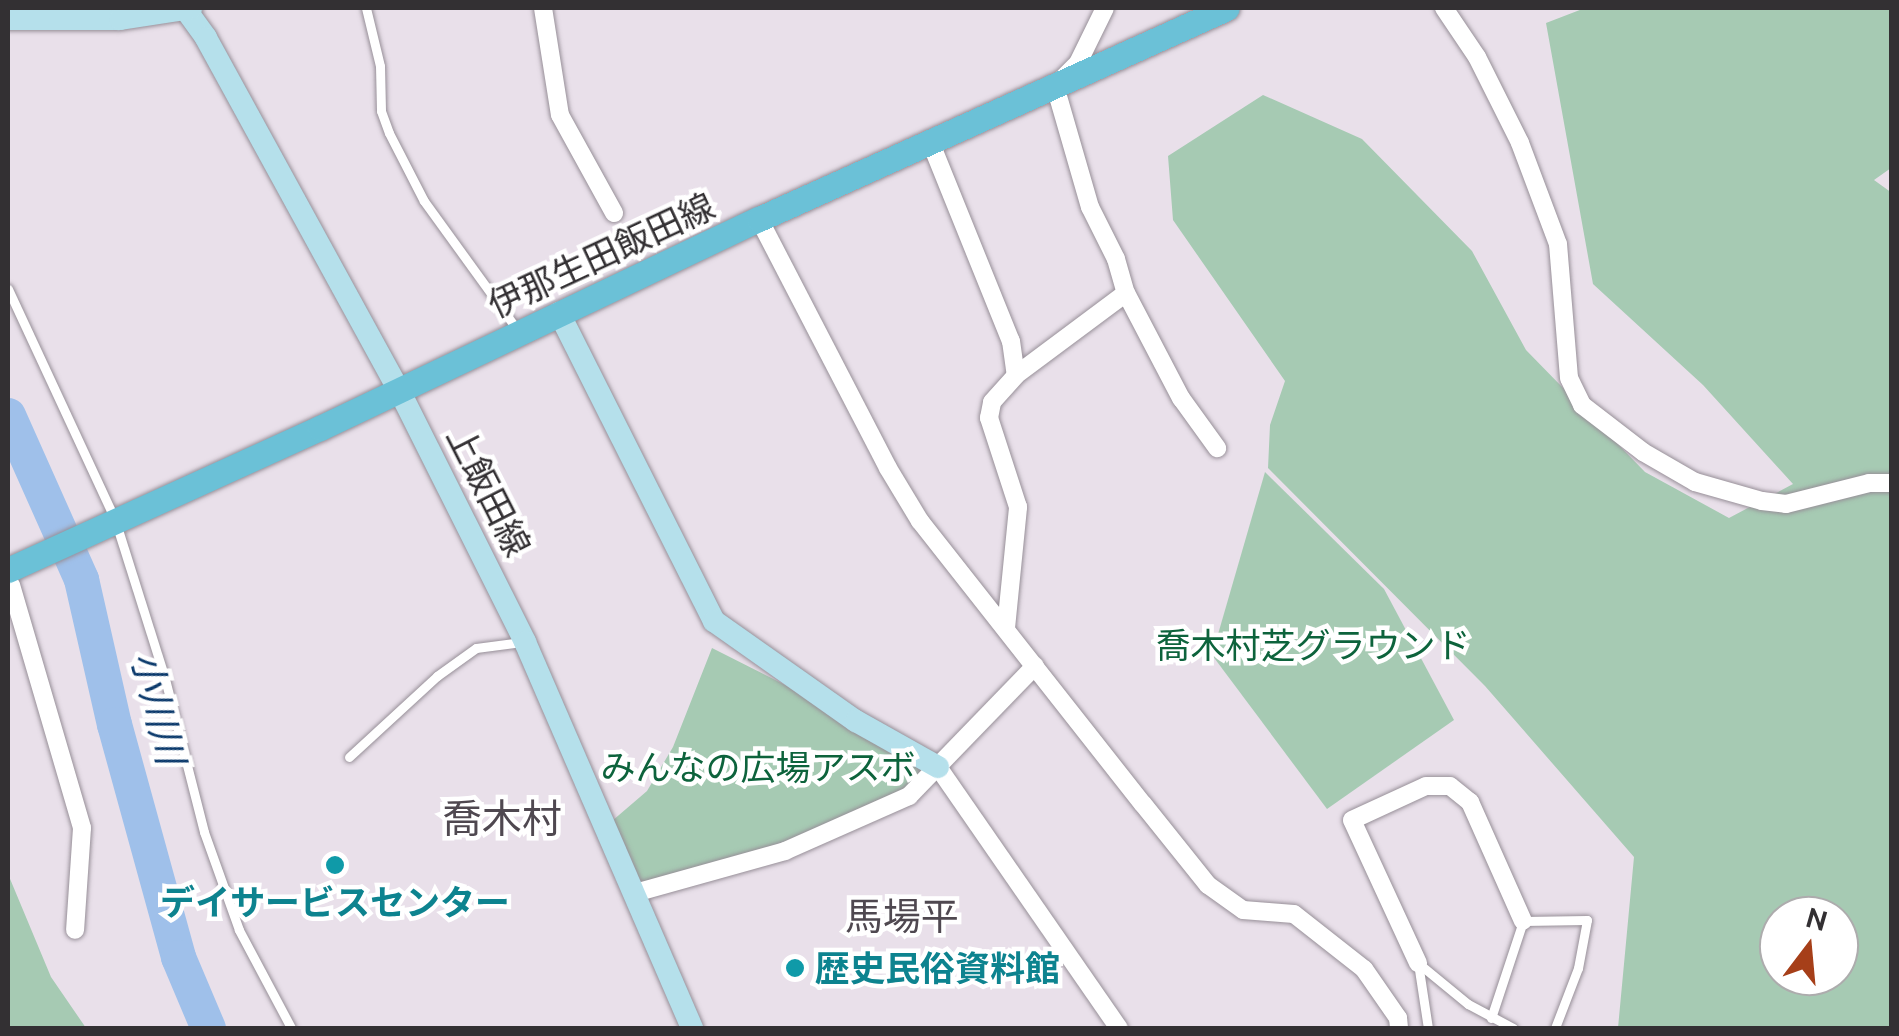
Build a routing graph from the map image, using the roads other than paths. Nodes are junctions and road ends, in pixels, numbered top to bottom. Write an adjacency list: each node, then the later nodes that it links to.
1 (187, 8): 7 (main road); 17 (main road, 上飯田線)
2 (366, 8): 15 (lane)
3 (543, 8): 10 (street)
4 (1106, 8): 8 (street)
5 (1227, 8): 8 (main road, 伊那生田飯田線)
6 (1444, 8): 19 (street)
7 (8, 19)
8 (1055, 86): 9 (main road, 伊那生田飯田線); 13 (street)
9 (930, 141): 11 (main road, 伊那生田飯田線); 16 (street)
10 (614, 213)
11 (759, 220): 14 (main road, 伊那生田飯田線); 22 (street)
12 (8, 289): 20 (lane)
13 (1126, 293): 16 (street); 18 (street)
14 (559, 313): 15 (main road, 伊那生田飯田線); 26 (main road)
15 (519, 332): 17 (main road, 伊那生田飯田線)
16 (1016, 375): 22 (street)
17 (399, 390): 20 (main road, 伊那生田飯田線); 23 (main road, 上飯田線)
18 (1217, 448)
19 (1892, 483)
20 (112, 522): 21 (main road, 伊那生田飯田線); 32 (lane)
21 (10, 576): 29 (street)
22 (1006, 628): 24 (street)
23 (525, 642): 25 (lane); 27 (main road, 上飯田線)
24 (1035, 666): 26 (street); 35 (street)
25 (348, 756)
26 (938, 767): 27 (street); 34 (street)
27 (635, 893): 33 (main road, 上飯田線)
28 (1523, 921): 30 (street); 31 (lane); 38 (lane)
29 (75, 930)
30 (1418, 963): 31 (lane); 36 (lane)
31 (1492, 1018): 37 (lane)
32 (291, 1028)
33 (692, 1028)
34 (1118, 1028)
35 (1400, 1028)
36 (1428, 1028)
37 (1513, 1028)
38 (1556, 1028)

